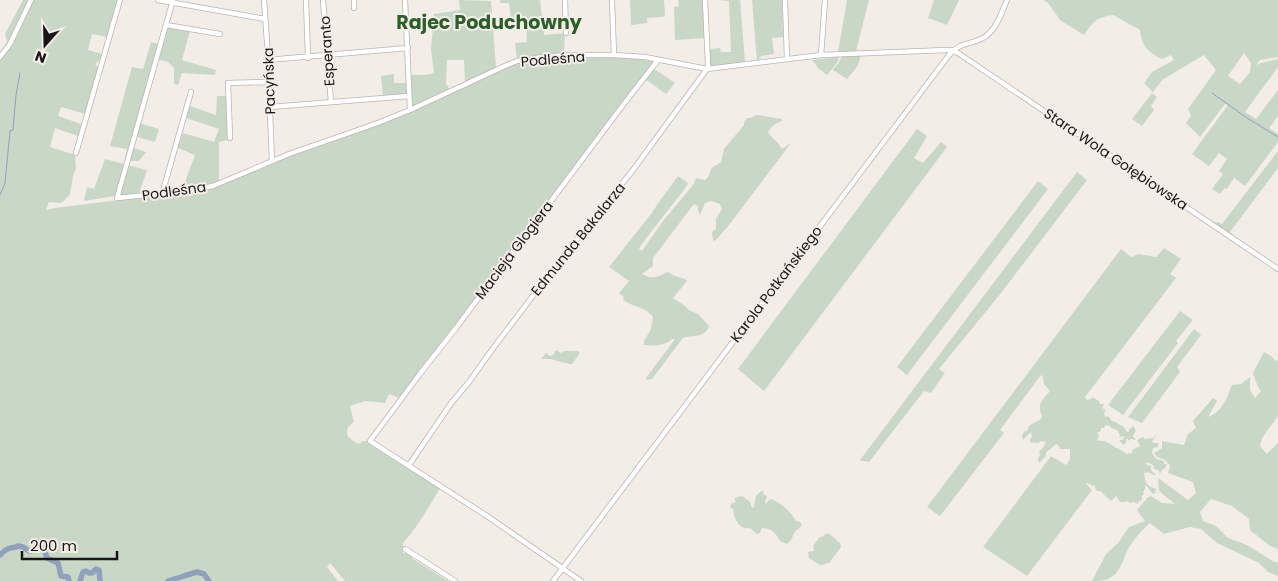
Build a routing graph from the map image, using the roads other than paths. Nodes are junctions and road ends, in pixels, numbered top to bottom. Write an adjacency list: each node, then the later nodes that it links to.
1 (31, 0): 26 (street)
2 (120, 0): 39 (street)
3 (158, 0): 15 (street)
4 (264, 0): 17 (street, Pacyńska)
5 (306, 0): 27 (street)
6 (323, 0): 23 (street, Esperanto)
7 (354, 0): 16 (street)
8 (405, 0): 21 (street)
9 (565, 0): 19 (street)
10 (612, 0): 24 (street)
11 (705, 0): 31 (street)
12 (785, 0): 28 (street)
13 (825, 0): 25 (street)
14 (1007, 0): 22 (street)
15 (173, 1): 17 (street); 18 (street)
16 (354, 8)
17 (266, 19): 29 (street, Pacyńska)
18 (166, 25): 20 (street); 41 (street, Podleśna)
19 (566, 33)
20 (220, 34)
21 (408, 48): 23 (street); 34 (street)
22 (952, 50): 25 (street, Podleśna); 42 (street, Stara Wola Gołębiowska); 45 (street, Karola Potkańskiego)
23 (327, 55): 27 (street); 35 (street, Esperanto)
24 (614, 55): 30 (street, Podleśna); 37 (street, Podleśna)
25 (821, 55): 28 (street, Podleśna)
26 (0, 57)
27 (308, 58): 29 (street)
28 (787, 59): 31 (street, Podleśna)
29 (268, 60): 32 (street, Pacyńska)
30 (658, 60): 31 (street, Podleśna); 43 (street, Macieja Glogiera)
31 (707, 69): 43 (street, Edmunda Bakalarza)
32 (268, 82): 36 (street, Pacyńska); 38 (street)
33 (190, 92): 41 (street)
34 (409, 96): 35 (street); 37 (street)
35 (331, 102): 36 (street)
36 (270, 107): 40 (street, Pacyńska)
37 (410, 110): 40 (street, Podleśna)
38 (230, 138)
39 (76, 153)
40 (272, 162): 41 (street, Podleśna)
41 (162, 194)
42 (1278, 269)
43 (409, 465): 45 (street)
44 (404, 549): 46 (street)
45 (562, 568): 47 (street, Karola Potkańskiego); 48 (street)
46 (455, 581)
47 (553, 581)
48 (581, 581)

